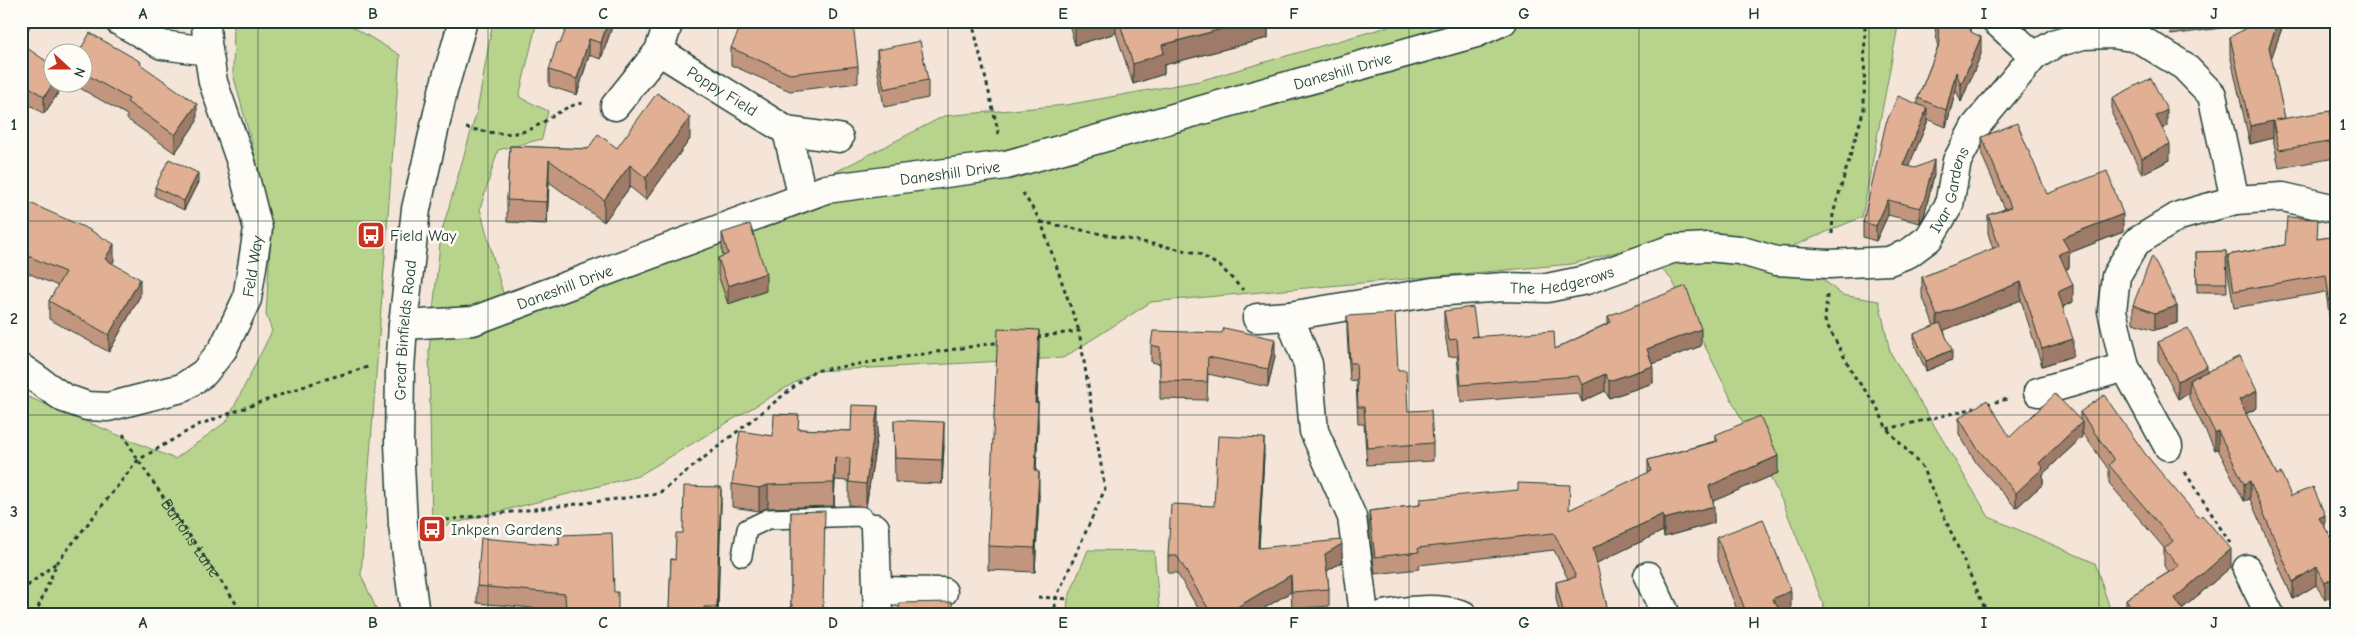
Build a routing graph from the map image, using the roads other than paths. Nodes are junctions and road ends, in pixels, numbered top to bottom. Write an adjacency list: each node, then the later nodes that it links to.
1 (120, 21): 7 (street)
2 (206, 21): 7 (street, Feld Way)
3 (463, 21): 19 (street, Great Binfields Road)
4 (669, 21): 8 (street)
5 (1503, 21): 19 (street, Daneshill Drive)
6 (1996, 21): 9 (street)
7 (208, 51): 21 (street, Feld Way)
8 (659, 51): 10 (street); 11 (street, Poppy Field)
9 (2034, 56): 14 (street, Ivar Gardens); 16 (street, Ivar Gardens)
10 (615, 106)
11 (787, 130): 12 (street, Poppy Field); 13 (street)
12 (839, 138)
13 (800, 186)
14 (2235, 200): 15 (street); 20 (street)
15 (2336, 209)
16 (1829, 264): 17 (street, The Hedgerows)
17 (1289, 316): 18 (street, The Hedgerows); 31 (street)
18 (1257, 318)
19 (403, 325): 30 (street, Great Binfields Road)
20 (2125, 367): 22 (street); 23 (street)
21 (21, 368)
22 (2038, 392)
23 (2168, 446)
24 (876, 528): 25 (lane); 29 (street)
25 (742, 556)
26 (2247, 568): 35 (street)
27 (1648, 576): 34 (street)
28 (943, 592): 29 (street)
29 (878, 603)
30 (415, 615)
31 (1364, 615)
32 (1384, 615): 33 (street)
33 (1463, 615)
34 (1666, 615)
35 (2270, 615)

